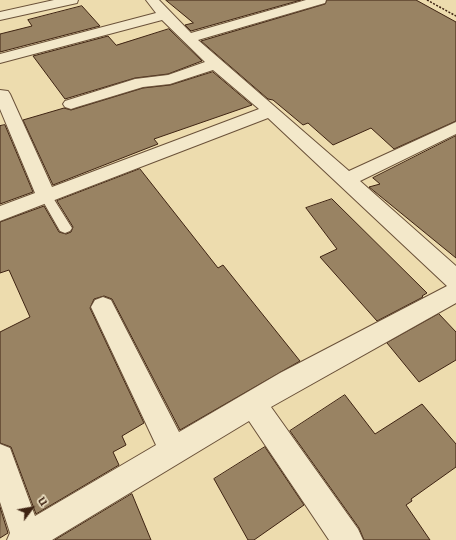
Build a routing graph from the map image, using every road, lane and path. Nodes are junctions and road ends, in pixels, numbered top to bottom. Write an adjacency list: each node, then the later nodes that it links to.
1 (72, 0): 6 (street)
2 (152, 0): 5 (street)
3 (320, 0): 8 (street)
4 (427, 0): 7 (path)
5 (165, 15): 8 (street); 9 (street)
6 (0, 16)
7 (456, 16)
8 (188, 38): 10 (street)
9 (0, 59)
10 (214, 64): 12 (street); 13 (street)
11 (2, 94): 16 (street)
12 (71, 104)
13 (270, 111): 15 (street); 16 (street)
14 (456, 127): 15 (street)
15 (347, 180): 19 (street)
16 (46, 196): 17 (street); 18 (lane)
17 (0, 214)
18 (65, 228)
19 (456, 280)
20 (456, 292): 22 (street)
21 (103, 307): 23 (street)
22 (253, 404): 23 (street); 26 (street)
23 (173, 450): 25 (street)
24 (0, 458): 25 (street)
25 (26, 539)
26 (347, 540)

